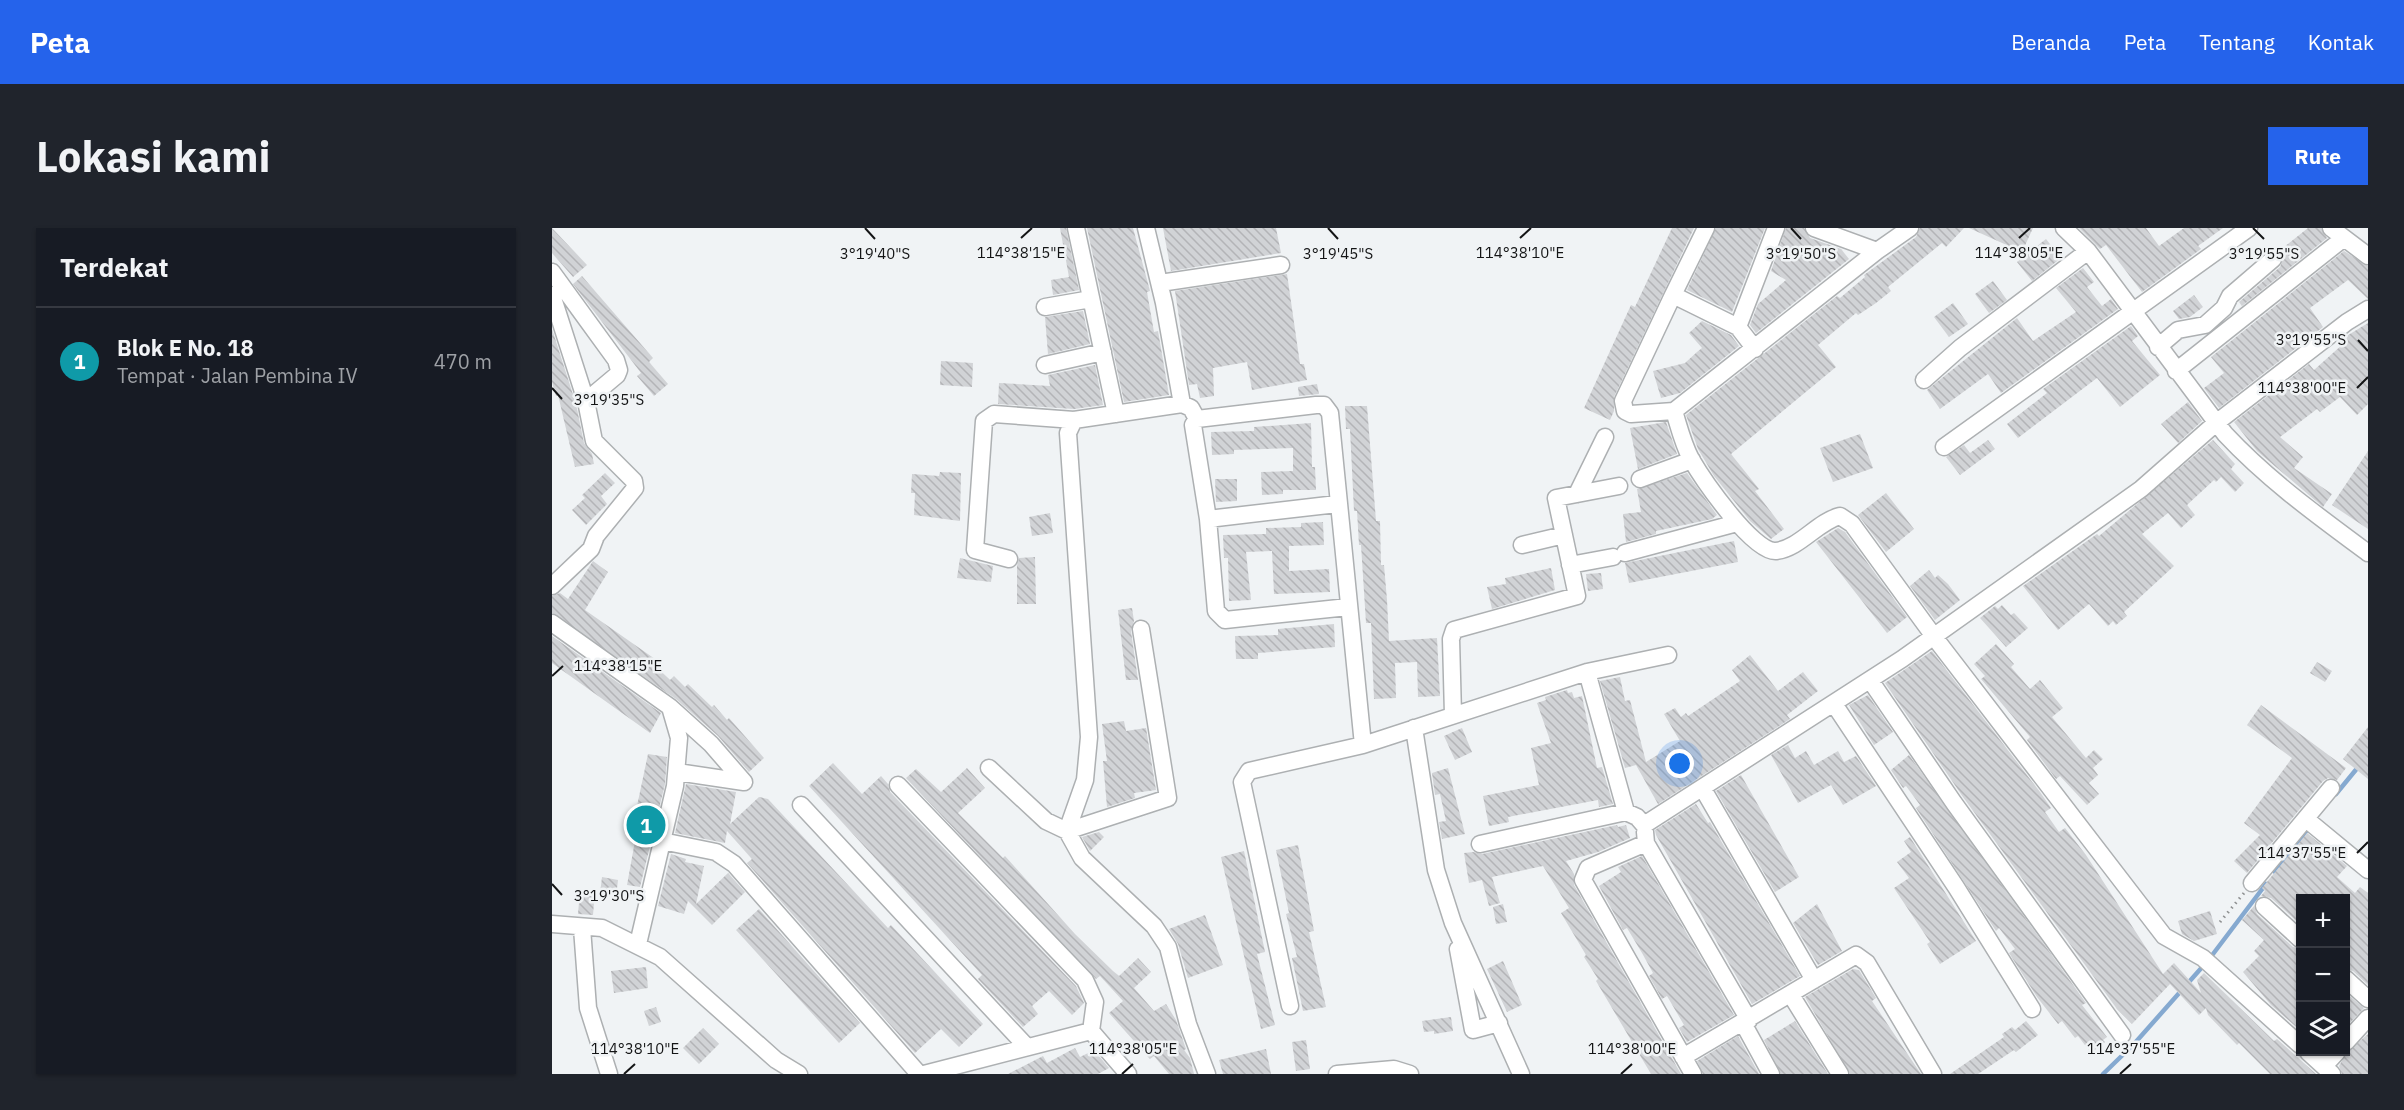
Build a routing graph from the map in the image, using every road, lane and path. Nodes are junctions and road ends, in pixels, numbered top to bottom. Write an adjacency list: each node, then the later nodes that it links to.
1 (1076, 228): 19 (street)
2 (1146, 228): 16 (street)
3 (1706, 228): 18 (street)
4 (1776, 228): 23 (street)
5 (1814, 228): 10 (street)
6 (1910, 228): 10 (street)
7 (2064, 228): 11 (street)
8 (2249, 228): 22 (street)
9 (2337, 233): 12 (street); 28 (street)
10 (1877, 251): 25 (street)
11 (2088, 251): 22 (street); 29 (street)
12 (2368, 256)
13 (2273, 259): 24 (street)
14 (1281, 265): 16 (street)
15 (552, 272): 30 (street)
16 (1160, 284): 31 (street)
17 (552, 295): 30 (street)
18 (1673, 295): 23 (street); 32 (street)
19 (1091, 299): 20 (street); 26 (street)
20 (1045, 307)
21 (2368, 309): 36 (street)
22 (2130, 310): 24 (street); 38 (street)
23 (1738, 327): 25 (street)
24 (2158, 347): 28 (street)
25 (1755, 349): 32 (street)
26 (1103, 352): 27 (street); 33 (street)
27 (1045, 365)
28 (2176, 371): 36 (street)
29 (1924, 380)
30 (586, 401): 51 (street)
31 (1182, 404): 33 (street); 34 (street)
32 (1674, 411): 39 (street)
33 (1116, 414): 35 (street)
34 (1197, 419): 43 (street); 44 (street)
35 (1074, 420): 49 (street); 73 (street)
36 (2216, 423): 48 (street); 55 (street)
37 (1605, 437): 42 (street)
38 (1944, 447)
39 (1692, 460): 40 (street); 45 (street)
40 (1640, 479)
41 (1619, 486): 42 (street)
42 (1577, 494): 46 (street)
43 (1337, 504): 44 (street); 52 (street)
44 (1208, 519): 52 (street)
45 (1737, 524): 50 (street); 55 (street)
46 (1564, 535): 47 (street); 50 (street)
47 (1522, 545)
48 (2368, 554)
49 (1009, 559)
50 (1570, 566): 61 (street)
51 (552, 586)
52 (1348, 607): 63 (street)
53 (552, 623): 60 (street)
54 (1141, 629): 73 (street)
55 (1934, 636): 58 (street); 98 (street)
56 (1668, 655): 57 (street)
57 (1587, 672): 61 (street); 70 (street)
58 (1870, 680): 59 (street); 96 (street)
59 (1834, 704): 68 (street); 91 (street)
60 (670, 707): 65 (street); 65 (street)
61 (1454, 716): 62 (street)
62 (1414, 729): 63 (street); 81 (street)
63 (1363, 745): 90 (street)
64 (989, 768): 73 (street)
65 (677, 772): 74 (street)
66 (898, 785): 95 (street)
67 (2331, 788): 71 (street)
68 (1703, 789): 72 (street); 86 (street)
69 (801, 805): 99 (street)
70 (1626, 812): 72 (street); 76 (street)
71 (2311, 823): 77 (street); 78 (street)
72 (1644, 825): 75 (street)
73 (1067, 831): 109 (street)
74 (662, 841): 85 (street); 107 (street)
75 (1646, 843): 93 (street); 102 (street)
76 (1480, 844)
77 (2368, 870)
78 (2252, 883): 80 (path)
79 (2264, 906): 84 (street)
80 (2220, 922)
81 (1454, 923): 94 (street); 94 (street)
82 (552, 924): 83 (street)
83 (582, 928): 85 (street); 105 (street)
84 (2296, 935)
85 (638, 944): 106 (street)
86 (1815, 980): 88 (street); 116 (street)
87 (2350, 983): 89 (street)
88 (1791, 995): 93 (street); 115 (street)
89 (2368, 999)
90 (1290, 1006)
91 (2032, 1009)
92 (2368, 1018): 97 (street)
93 (1746, 1022): 102 (street); 114 (street)
94 (1499, 1023): 112 (street)
95 (1091, 1031): 99 (street); 108 (street)
96 (2122, 1035)
97 (2350, 1038)
98 (2296, 1041)
99 (1027, 1047): 104 (street)
100 (2312, 1056): 103 (street)
101 (2335, 1056): 103 (street)
102 (1683, 1057): 113 (street)
103 (2328, 1070)
104 (935, 1073)
105 (609, 1074)
106 (799, 1074)
107 (919, 1074)
108 (1128, 1074)
109 (1207, 1074)
110 (1337, 1074): 111 (street)
111 (1410, 1074)
112 (1521, 1074)
113 (1693, 1074)
114 (1771, 1074)
115 (1840, 1074)
116 (1934, 1074)

